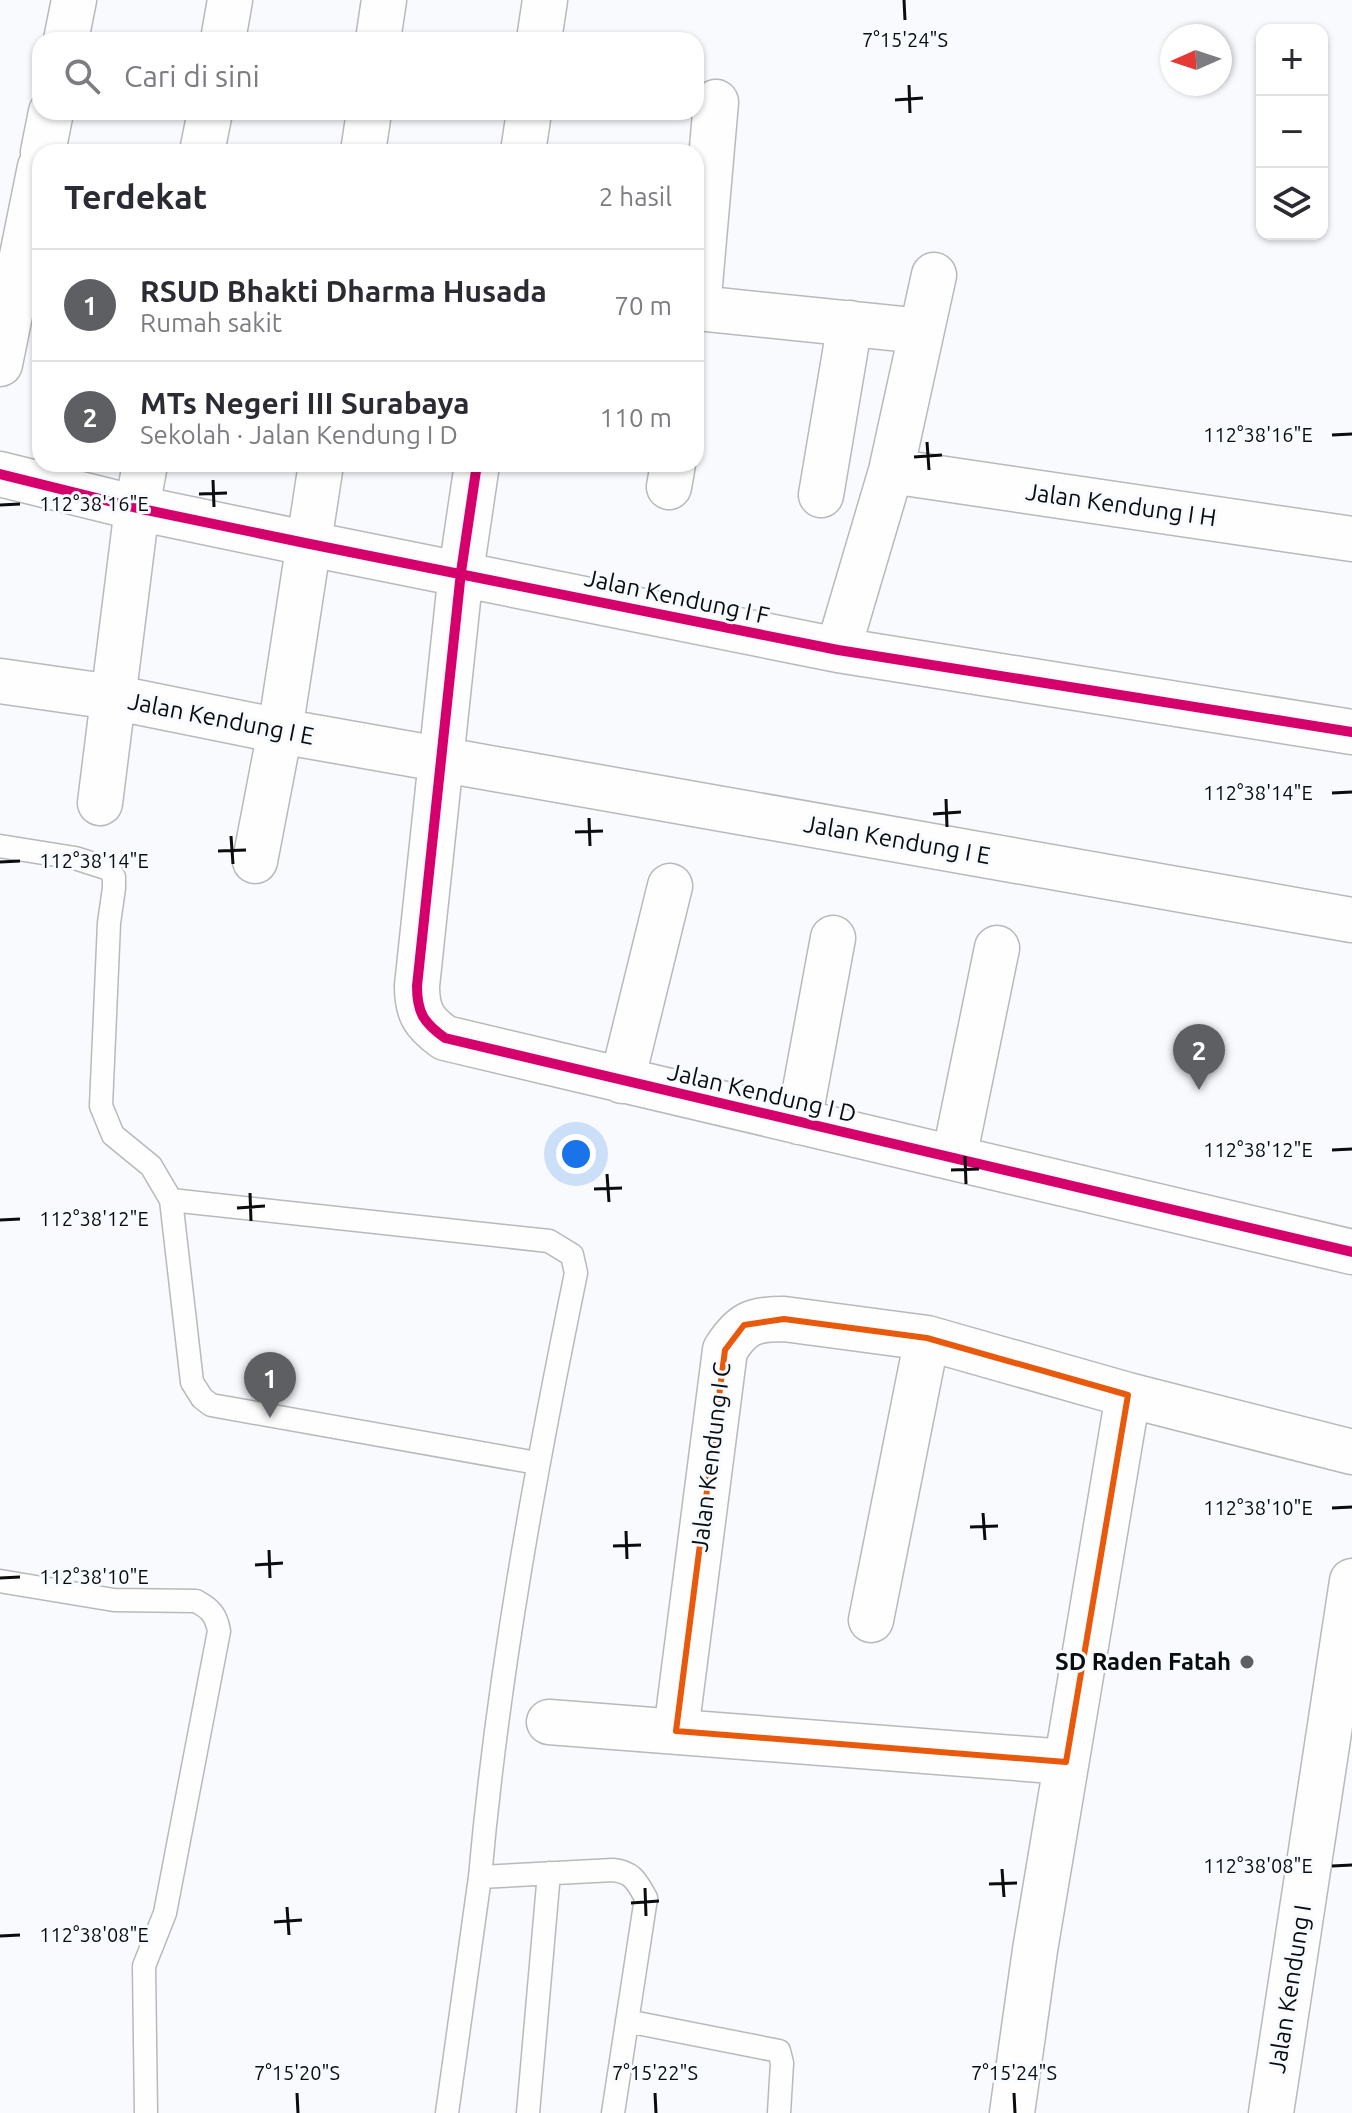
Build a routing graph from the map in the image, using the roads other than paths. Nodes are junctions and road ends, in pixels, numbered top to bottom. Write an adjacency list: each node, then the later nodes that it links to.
1 (74, 0): 5 (street)
2 (230, 0): 6 (street)
3 (384, 0): 7 (street)
4 (545, 0): 8 (street)
5 (68, 32)
6 (224, 32)
7 (379, 32)
8 (540, 32)
9 (716, 102): 19 (street)
10 (49, 120): 14 (street)
11 (208, 120): 15 (street)
12 (368, 120): 16 (street)
13 (528, 120): 17 (street)
14 (45, 144)
15 (204, 144)
16 (364, 144)
17 (524, 144)
18 (32, 206): 24 (street)
19 (704, 236)
20 (934, 275): 23 (street)
21 (704, 314): 22 (street)
22 (850, 323): 23 (street); 30 (street)
23 (921, 331): 25 (street)
24 (0, 364)
25 (891, 471): 32 (street, Jalan Kendung I H); 35 (street)
26 (144, 472): 31 (street)
27 (320, 472): 33 (street)
28 (476, 472): 34 (street)
29 (0, 474): 31 (street, Jalan Kendung I F)
30 (821, 495)
31 (137, 508): 33 (street, Jalan Kendung I F); 37 (street)
32 (1352, 539)
33 (310, 544): 34 (street, Jalan Kendung I F); 38 (street)
34 (461, 572): 35 (street, Jalan Kendung I F); 40 (street)
35 (838, 650): 39 (street, Jalan Kendung I F)
36 (0, 681): 37 (street, Jalan Kendung I E)
37 (112, 697): 38 (street, Jalan Kendung I E); 41 (street)
38 (280, 731): 40 (street, Jalan Kendung I E); 43 (street)
39 (1352, 732)
40 (442, 760): 45 (street, Jalan Kendung I E); 48 (street, Jalan Kendung I D)
41 (100, 803)
42 (0, 846): 51 (lane)
43 (255, 861)
44 (670, 886): 48 (street)
45 (1352, 920)
46 (833, 938): 49 (street)
47 (997, 948): 50 (street)
48 (622, 1081): 49 (street, Jalan Kendung I D)
49 (799, 1122): 50 (street, Jalan Kendung I D)
50 (954, 1158): 52 (street, Jalan Kendung I D)
51 (171, 1200): 56 (lane); 56 (lane)
52 (1352, 1252)
53 (927, 1338): 54 (street, Jalan Kendung I C); 59 (street); 61 (street, Jalan Kendung I C)
54 (1128, 1395): 55 (street, Jalan Kendung I C); 62 (street)
55 (1352, 1452)
56 (537, 1463): 64 (lane)
57 (0, 1581): 66 (lane)
58 (1352, 1581): 72 (street, Jalan Kendung I)
59 (871, 1620)
60 (549, 1722): 61 (street)
61 (676, 1731): 62 (street)
62 (1066, 1762): 71 (street)
63 (549, 1873): 64 (lane); 65 (lane); 68 (lane)
64 (480, 1877): 67 (lane)
65 (627, 2021): 69 (lane); 70 (lane)
66 (146, 2113)
67 (447, 2113)
68 (528, 2113)
69 (613, 2113)
70 (779, 2113)
71 (1012, 2113)
72 (1271, 2113)

